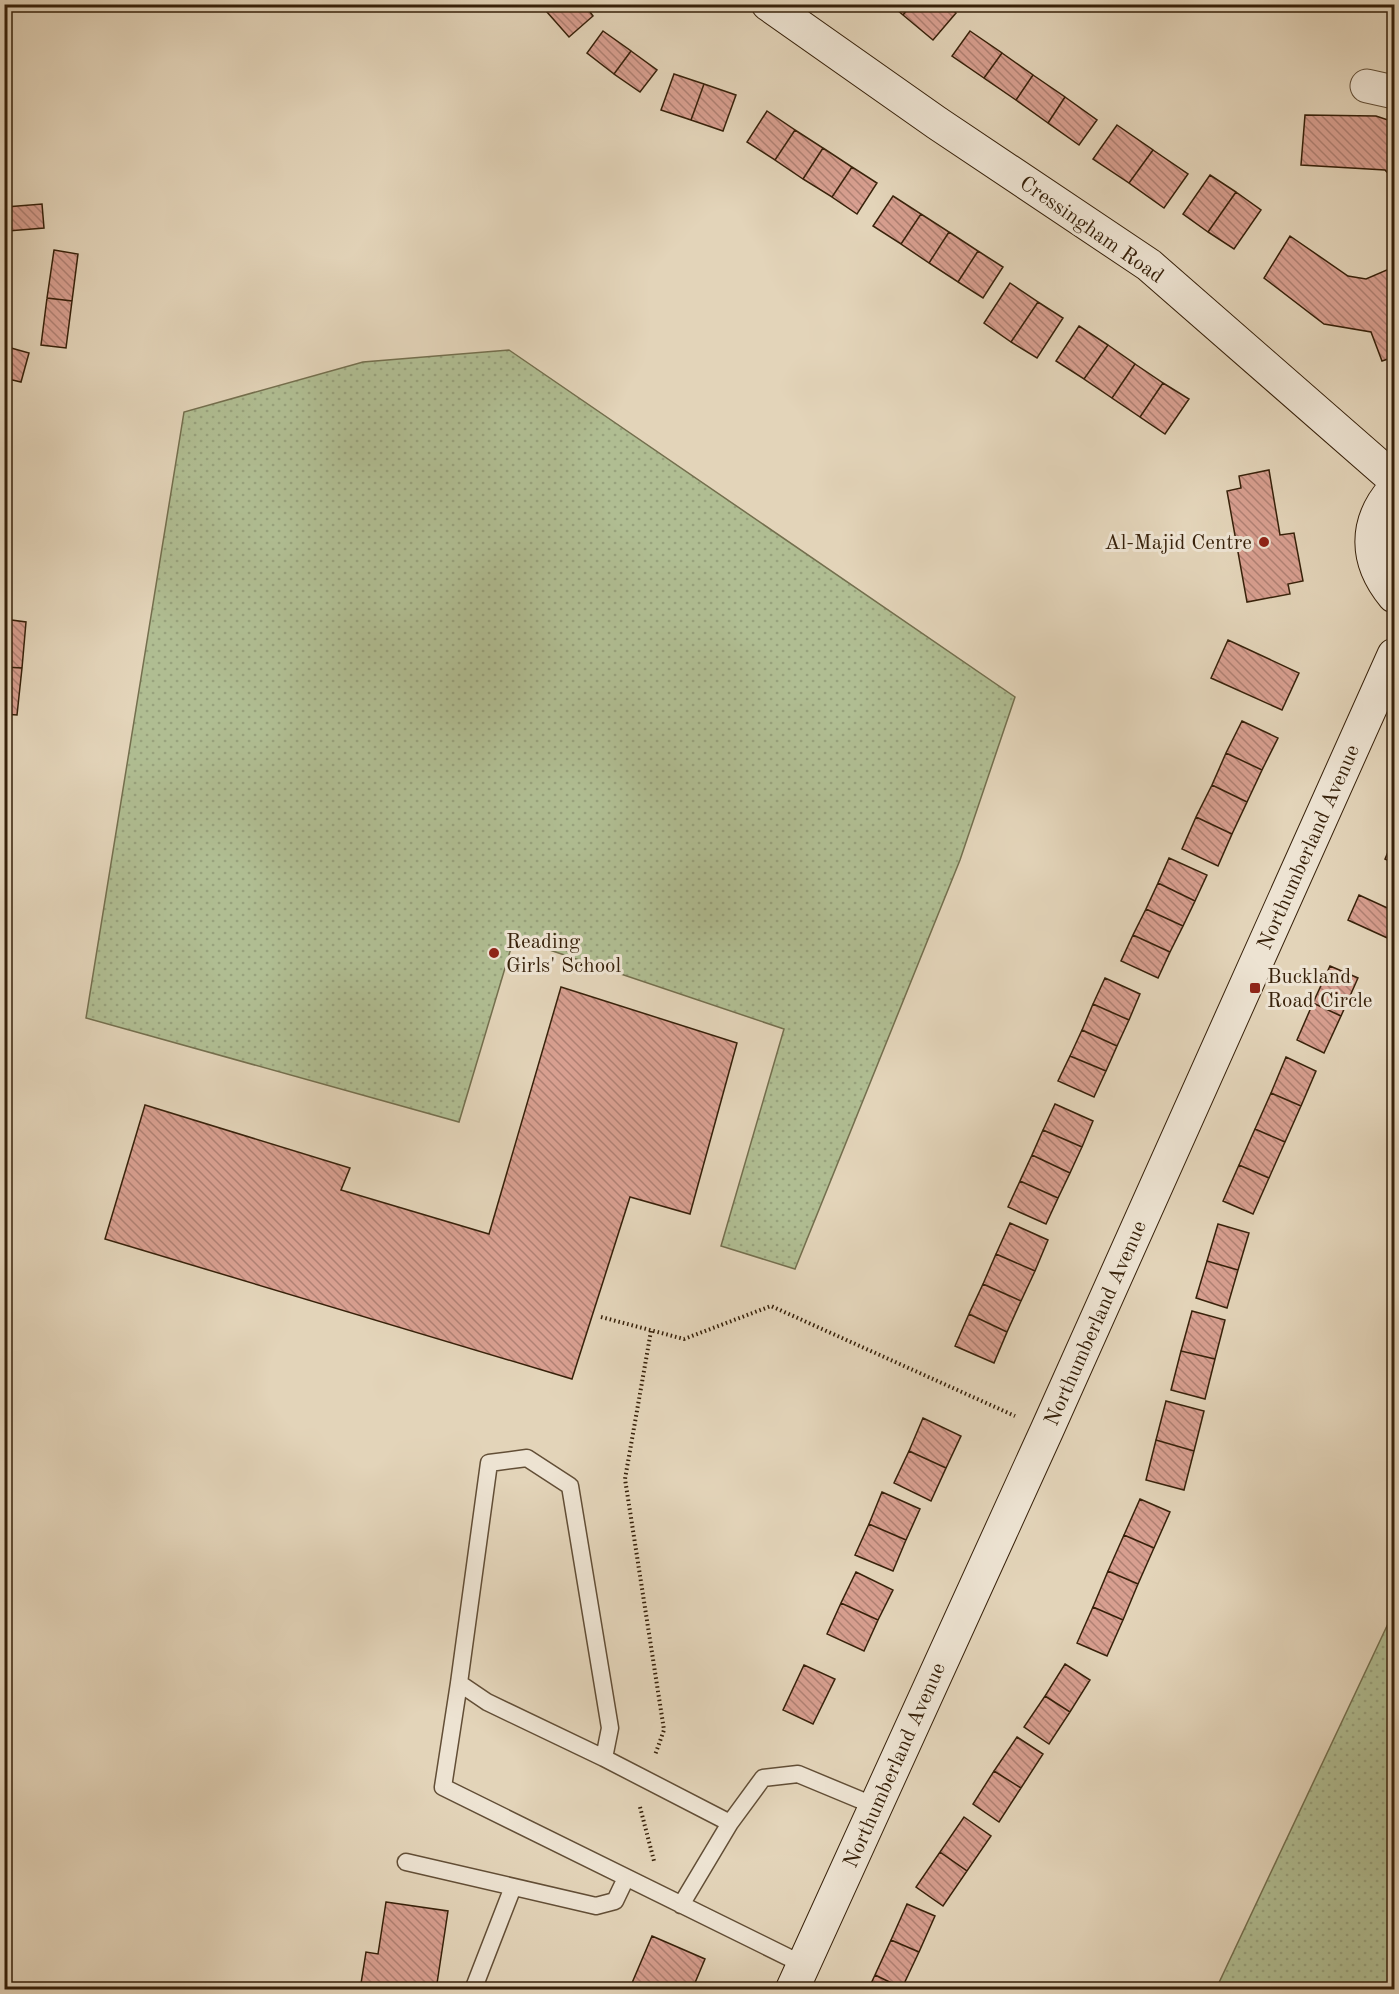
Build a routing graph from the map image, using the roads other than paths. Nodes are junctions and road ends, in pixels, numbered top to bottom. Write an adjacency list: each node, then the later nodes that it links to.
1 (768, 4): 2 (street, Cressingham Road)
2 (1395, 479)
3 (1395, 489): 4 (street)
4 (1395, 596)
5 (1395, 655): 8 (street, Northumberland Avenue)
6 (459, 1683): 7 (lane); 7 (lane); 11 (lane)
7 (604, 1758): 9 (lane)
8 (875, 1806): 9 (lane); 14 (street, Northumberland Avenue)
9 (730, 1823): 13 (lane)
10 (406, 1862): 12 (lane)
11 (626, 1878): 12 (lane); 13 (lane)
12 (513, 1887): 15 (lane)
13 (681, 1905): 14 (lane)
14 (798, 1977)
15 (473, 1989)

